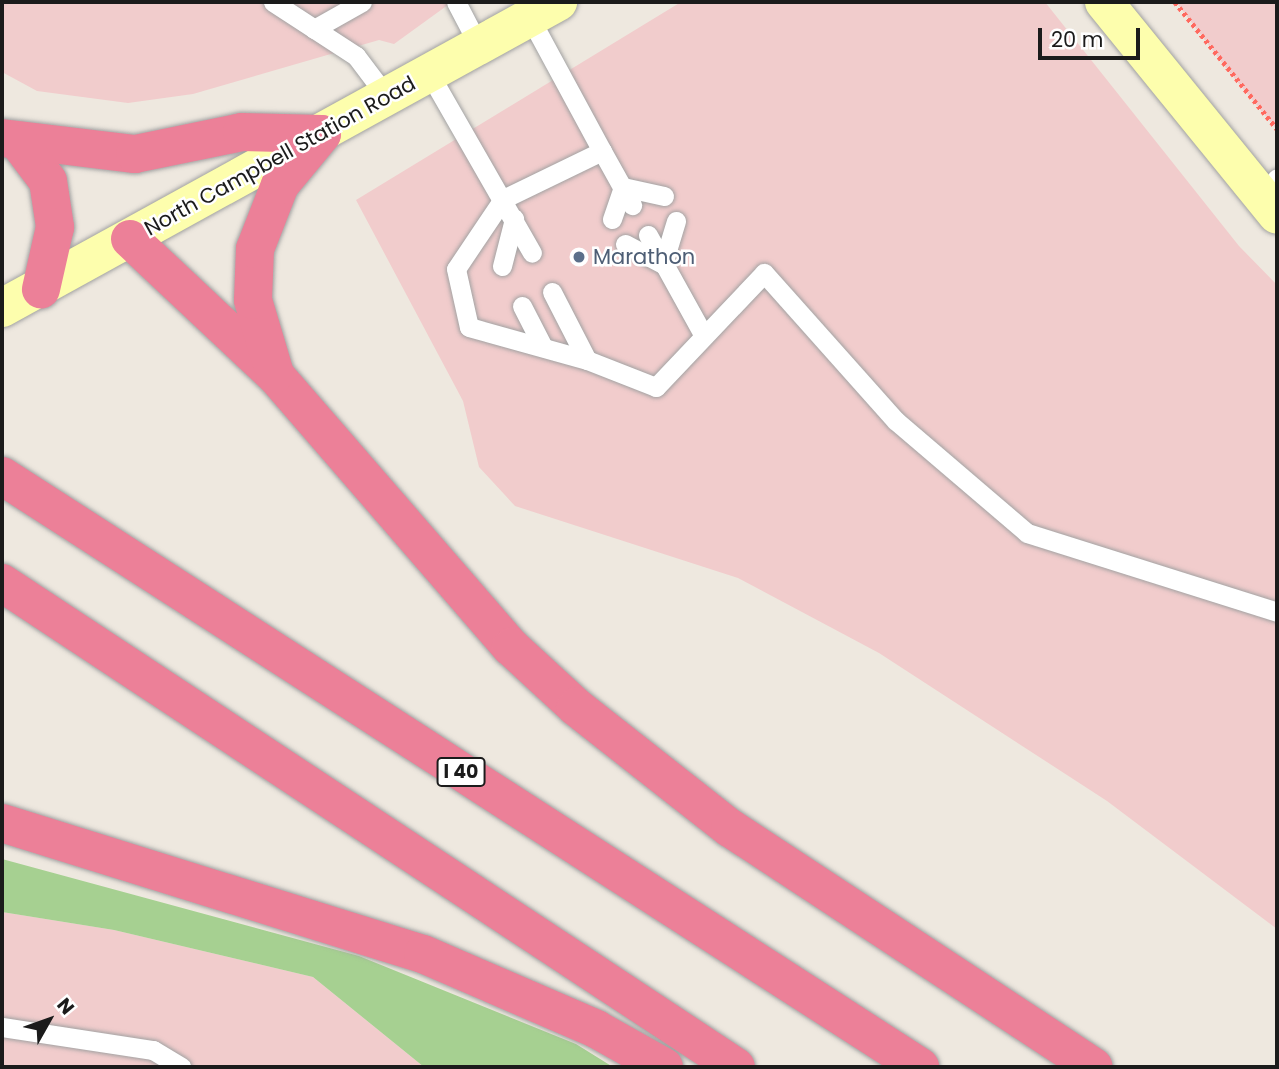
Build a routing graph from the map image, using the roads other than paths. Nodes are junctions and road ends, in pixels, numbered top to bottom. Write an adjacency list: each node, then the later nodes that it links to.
1 (273, 2): 6 (lane)
2 (362, 2): 6 (lane)
3 (456, 2): 7 (lane)
4 (1104, 2): 15 (street)
5 (544, 10): 7 (street, North Campbell Station Road); 12 (lane)
6 (314, 29): 9 (lane)
7 (479, 46): 8 (street, North Campbell Station Road)
8 (429, 73): 9 (street, North Campbell Station Road); 16 (lane)
9 (387, 97): 10 (street, North Campbell Station Road)
10 (322, 134): 11 (highway); 22 (street, North Campbell Station Road); 34 (highway)
11 (11, 141): 27 (highway)
12 (602, 151): 13 (lane); 16 (lane)
13 (623, 187): 14 (lane); 17 (lane); 19 (lane)
14 (664, 196)
15 (1272, 197)
16 (503, 199): 18 (lane); 32 (lane)
17 (632, 205)
18 (514, 219): 24 (lane); 26 (lane)
19 (612, 219)
20 (676, 221): 25 (lane)
21 (648, 235): 25 (lane)
22 (130, 239): 27 (street, North Campbell Station Road); 34 (highway)
23 (625, 244): 25 (lane)
24 (532, 253)
25 (663, 264): 31 (lane)
26 (502, 266)
27 (41, 289): 30 (street, North Campbell Station Road)
28 (552, 292): 33 (lane)
29 (522, 306): 32 (lane)
30 (2, 308)
31 (705, 336): 33 (lane); 37 (lane)
32 (543, 346): 33 (lane)
33 (587, 360)
34 (276, 376): 44 (highway)
35 (2, 476): 43 (highway, I 40)
36 (2, 583): 42 (highway)
37 (1277, 612)
38 (2, 823): 41 (highway)
39 (2, 1027): 40 (lane)
40 (181, 1067)
41 (664, 1067)
42 (736, 1067)
43 (920, 1067)
44 (1094, 1067)

